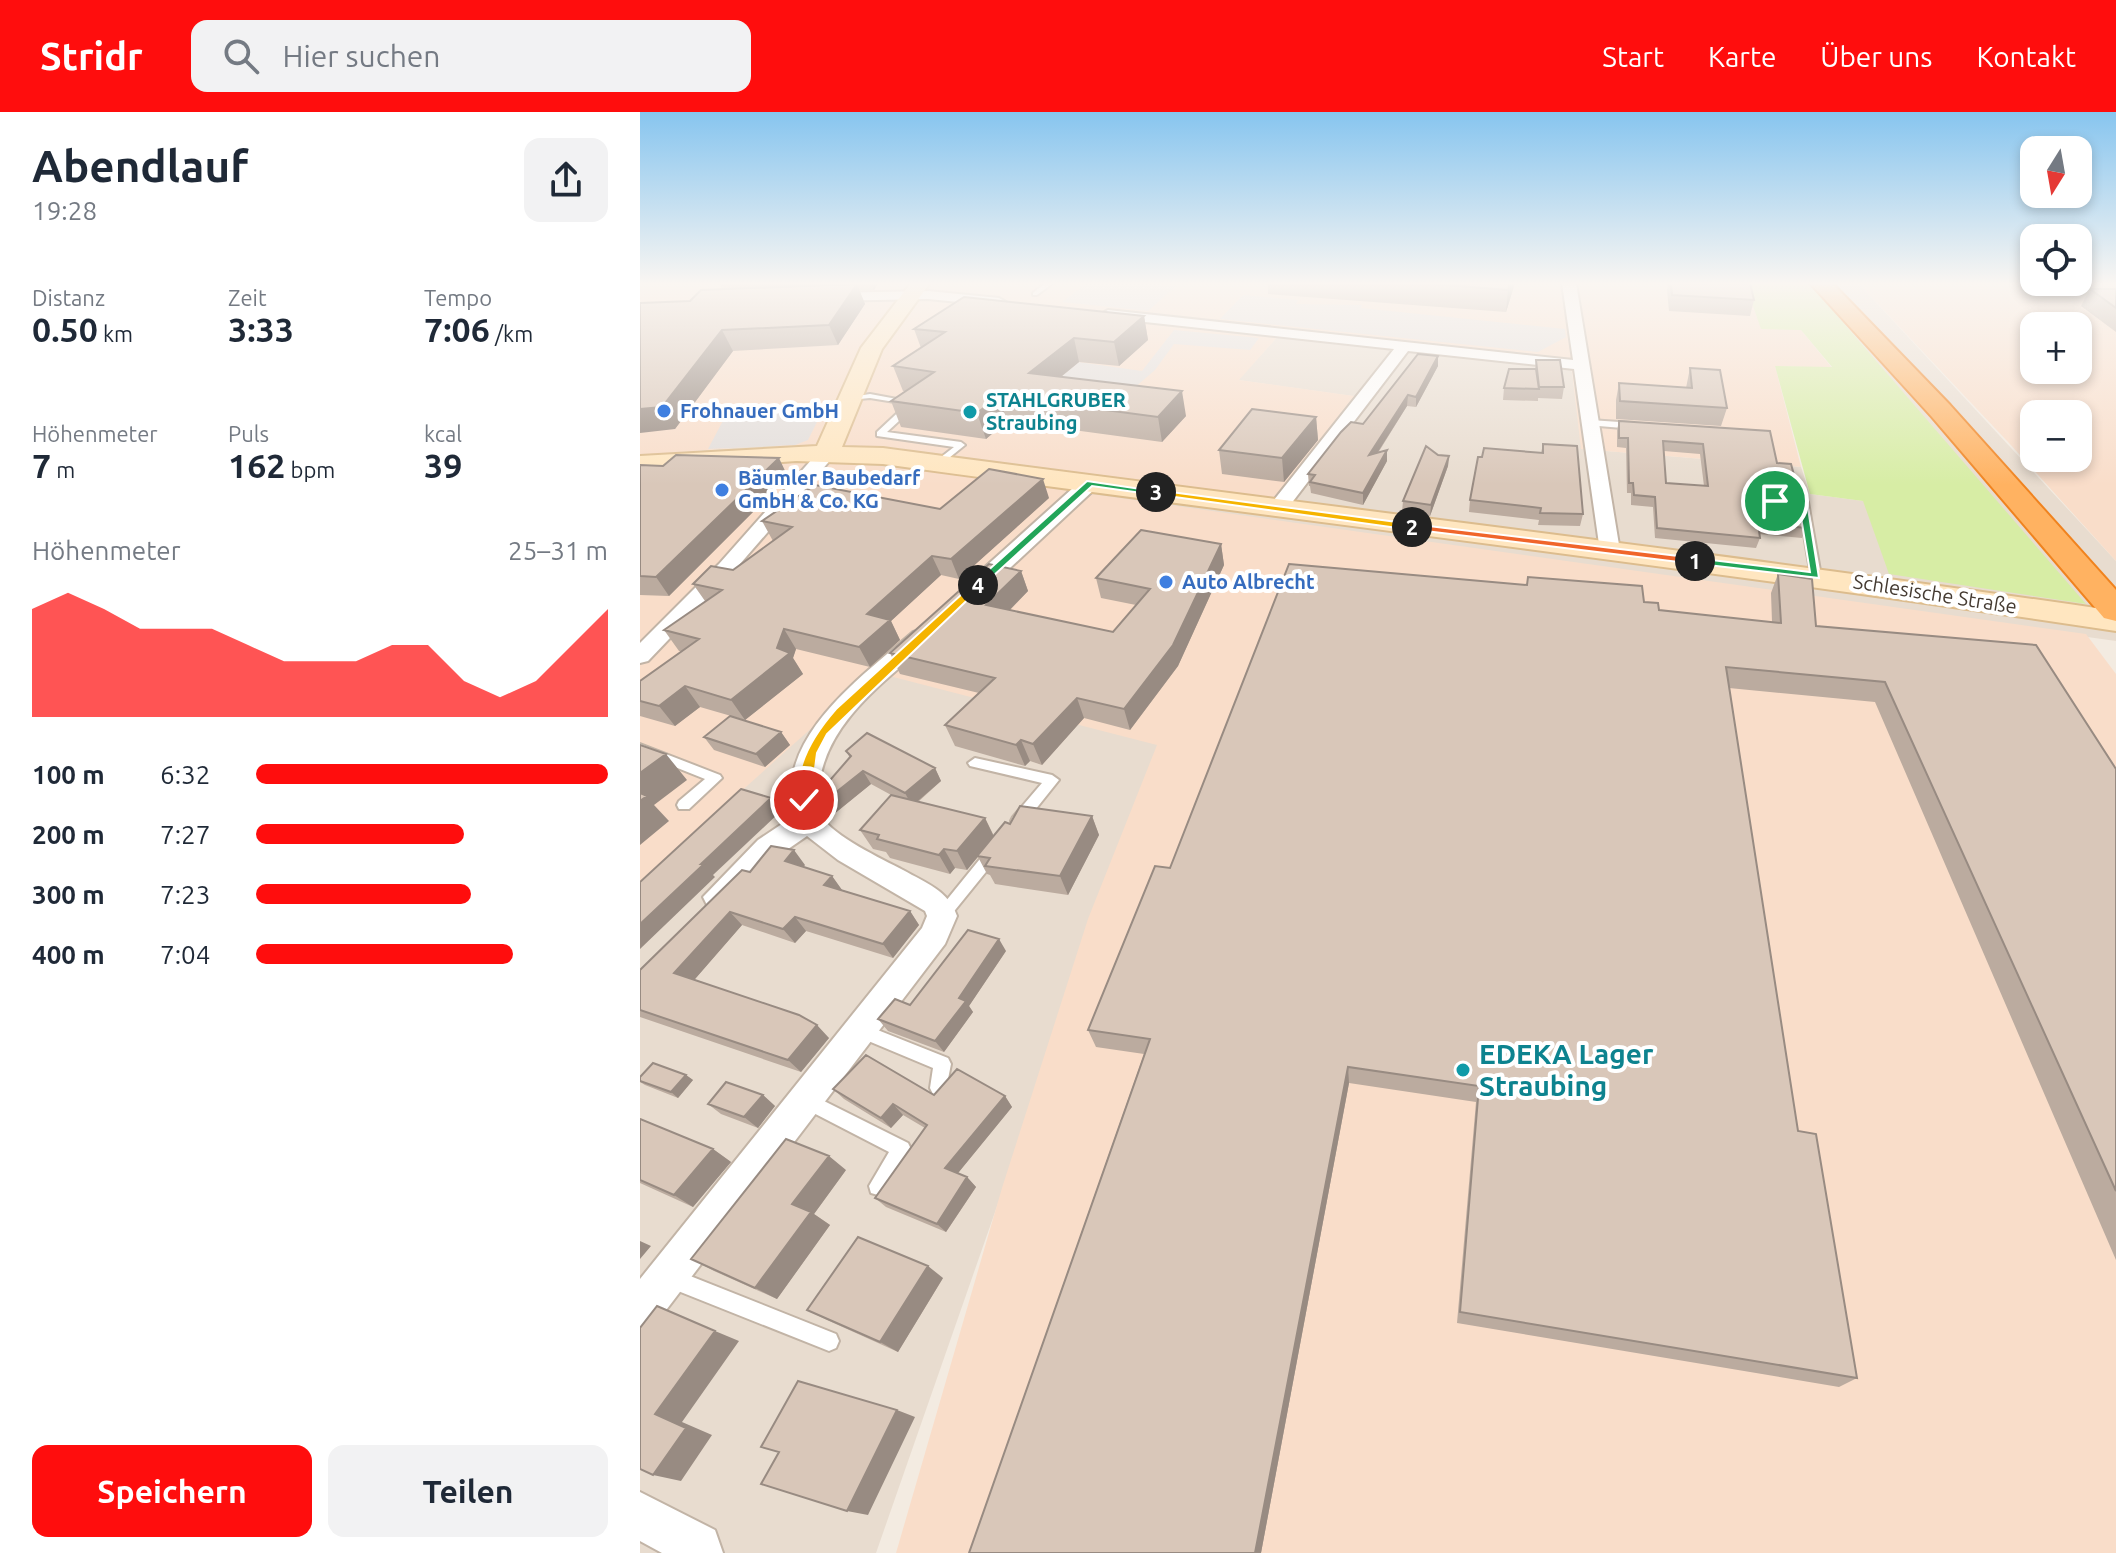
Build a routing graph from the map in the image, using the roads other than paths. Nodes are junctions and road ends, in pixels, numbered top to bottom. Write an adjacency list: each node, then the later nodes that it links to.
1 (871, 350): 7 (street)
2 (1401, 350): 15 (street)
3 (1443, 350): 6 (street)
4 (1578, 350): 6 (street)
5 (1884, 350): 18 (highway)
6 (1580, 365): 8 (street)
7 (849, 398): 10 (street); 11 (lane)
8 (1590, 423): 9 (lane); 16 (street)
9 (1649, 427)
10 (827, 453): 11 (street, Schlesische Straße); 12 (street, Schlesische Straße); 20 (street)
11 (939, 463): 13 (street, Schlesische Straße)
12 (640, 464)
13 (1090, 483): 15 (street, Schlesische Straße); 24 (street)
14 (1775, 501): 17 (lane)
15 (1277, 509): 16 (street, Schlesische Straße)
16 (1610, 551): 17 (street, Schlesische Straße)
17 (1816, 576): 19 (street, Schlesische Straße)
18 (2107, 601)
19 (2116, 621)
20 (640, 656)
21 (640, 748): 23 (lane)
22 (975, 763): 25 (lane)
23 (684, 805)
24 (809, 820): 27 (street); 28 (street)
25 (1012, 829)
26 (1002, 842): 27 (lane)
27 (942, 916): 29 (street)
28 (693, 921)
29 (860, 1030): 30 (lane); 31 (street)
30 (939, 1088)
31 (806, 1100): 32 (lane); 33 (street)
32 (878, 1186)
33 (667, 1277): 34 (street); 35 (lane)
34 (640, 1312)
35 (829, 1341)
36 (640, 1515): 37 (street)
37 (699, 1553)

